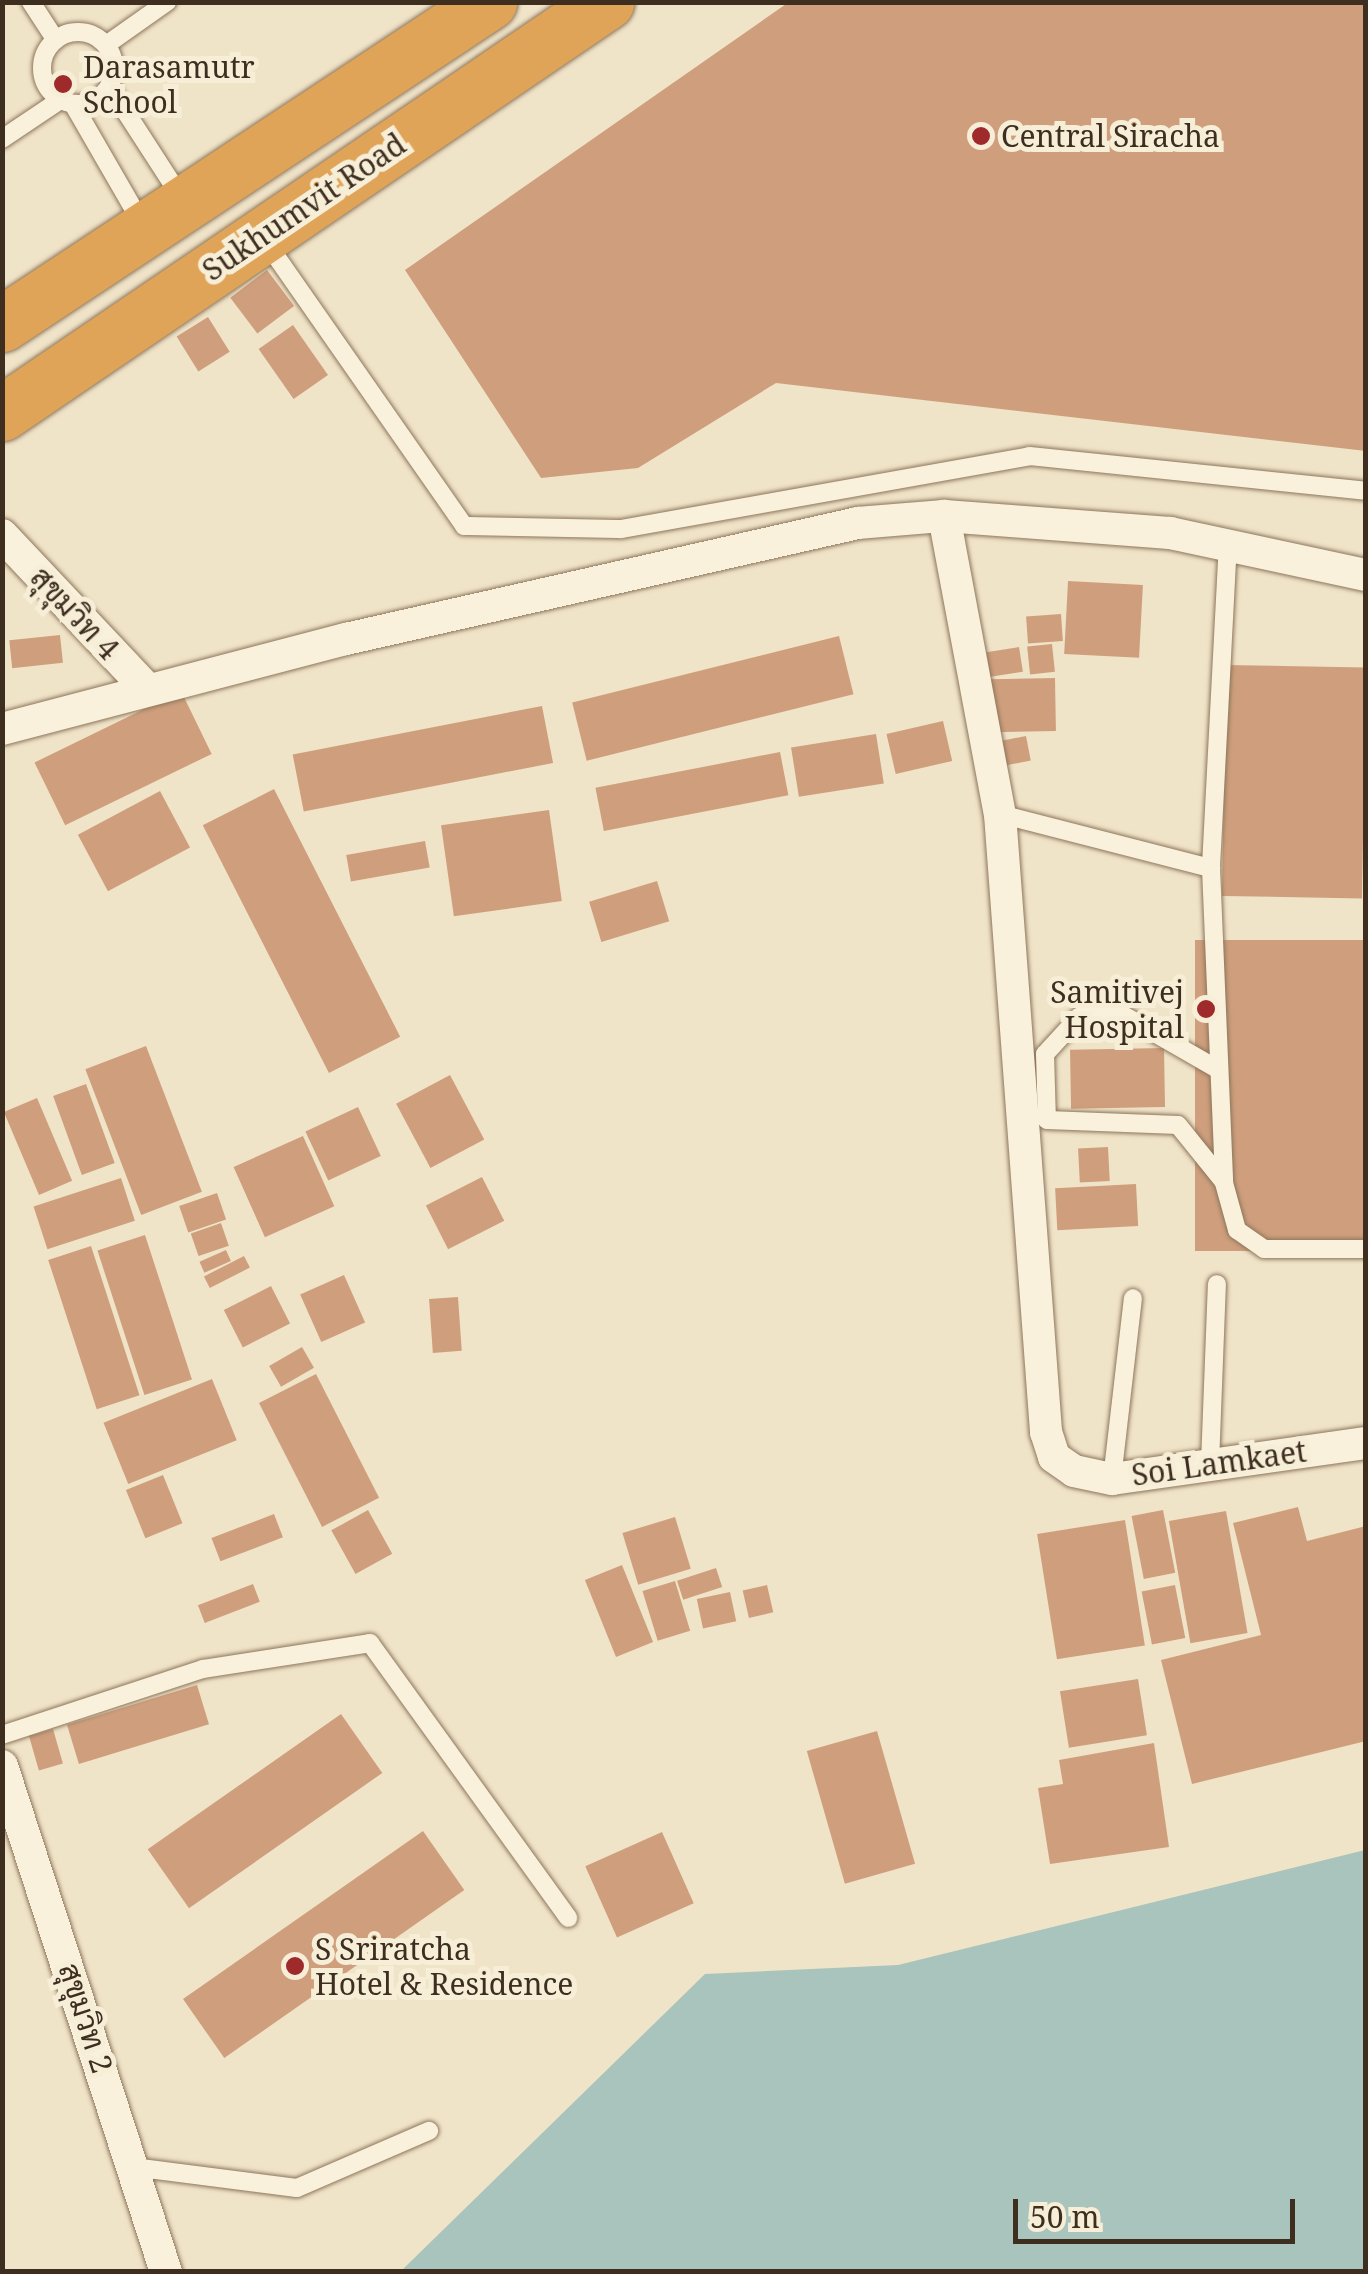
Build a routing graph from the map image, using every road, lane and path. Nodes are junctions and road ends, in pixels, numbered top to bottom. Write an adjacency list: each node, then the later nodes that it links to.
1 (31, 2): 5 (lane)
2 (167, 2): 6 (lane)
3 (489, 2): 10 (highway)
4 (606, 2): 11 (highway, Sukhumvit Road)
5 (55, 39): 6 (lane); 8 (lane)
6 (106, 46): 7 (lane)
7 (109, 86): 8 (lane); 10 (lane)
8 (66, 102): 9 (lane); 10 (lane)
9 (2, 139)
10 (166, 217): 12 (highway)
11 (261, 235): 13 (highway, Sukhumvit Road); 14 (lane)
12 (2, 324)
13 (2, 413)
14 (1366, 491)
15 (944, 516): 17 (street); 19 (street); 21 (street)
16 (2, 535): 19 (street, สุขุมวิท 4)
17 (1228, 542): 18 (street); 22 (lane)
18 (1366, 575)
19 (148, 690): 20 (street)
20 (2, 730)
21 (1000, 814): 22 (lane); 30 (street, Soi Lamkaet)
22 (1212, 868): 23 (lane)
23 (1219, 1070): 24 (lane); 24 (lane)
24 (1224, 1183): 25 (lane)
25 (1366, 1249)
26 (1217, 1284): 29 (lane)
27 (1134, 1298): 30 (lane)
28 (1366, 1442): 29 (street, Soi Lamkaet)
29 (1210, 1464): 30 (street, Soi Lamkaet)
30 (1112, 1479)
31 (2, 1736): 33 (lane)
32 (2, 1766): 35 (street, สุขุมวิท 2)
33 (568, 1918)
34 (429, 2131): 35 (lane)
35 (133, 2168): 36 (street, สุขุมวิท 2)
36 (166, 2272)

